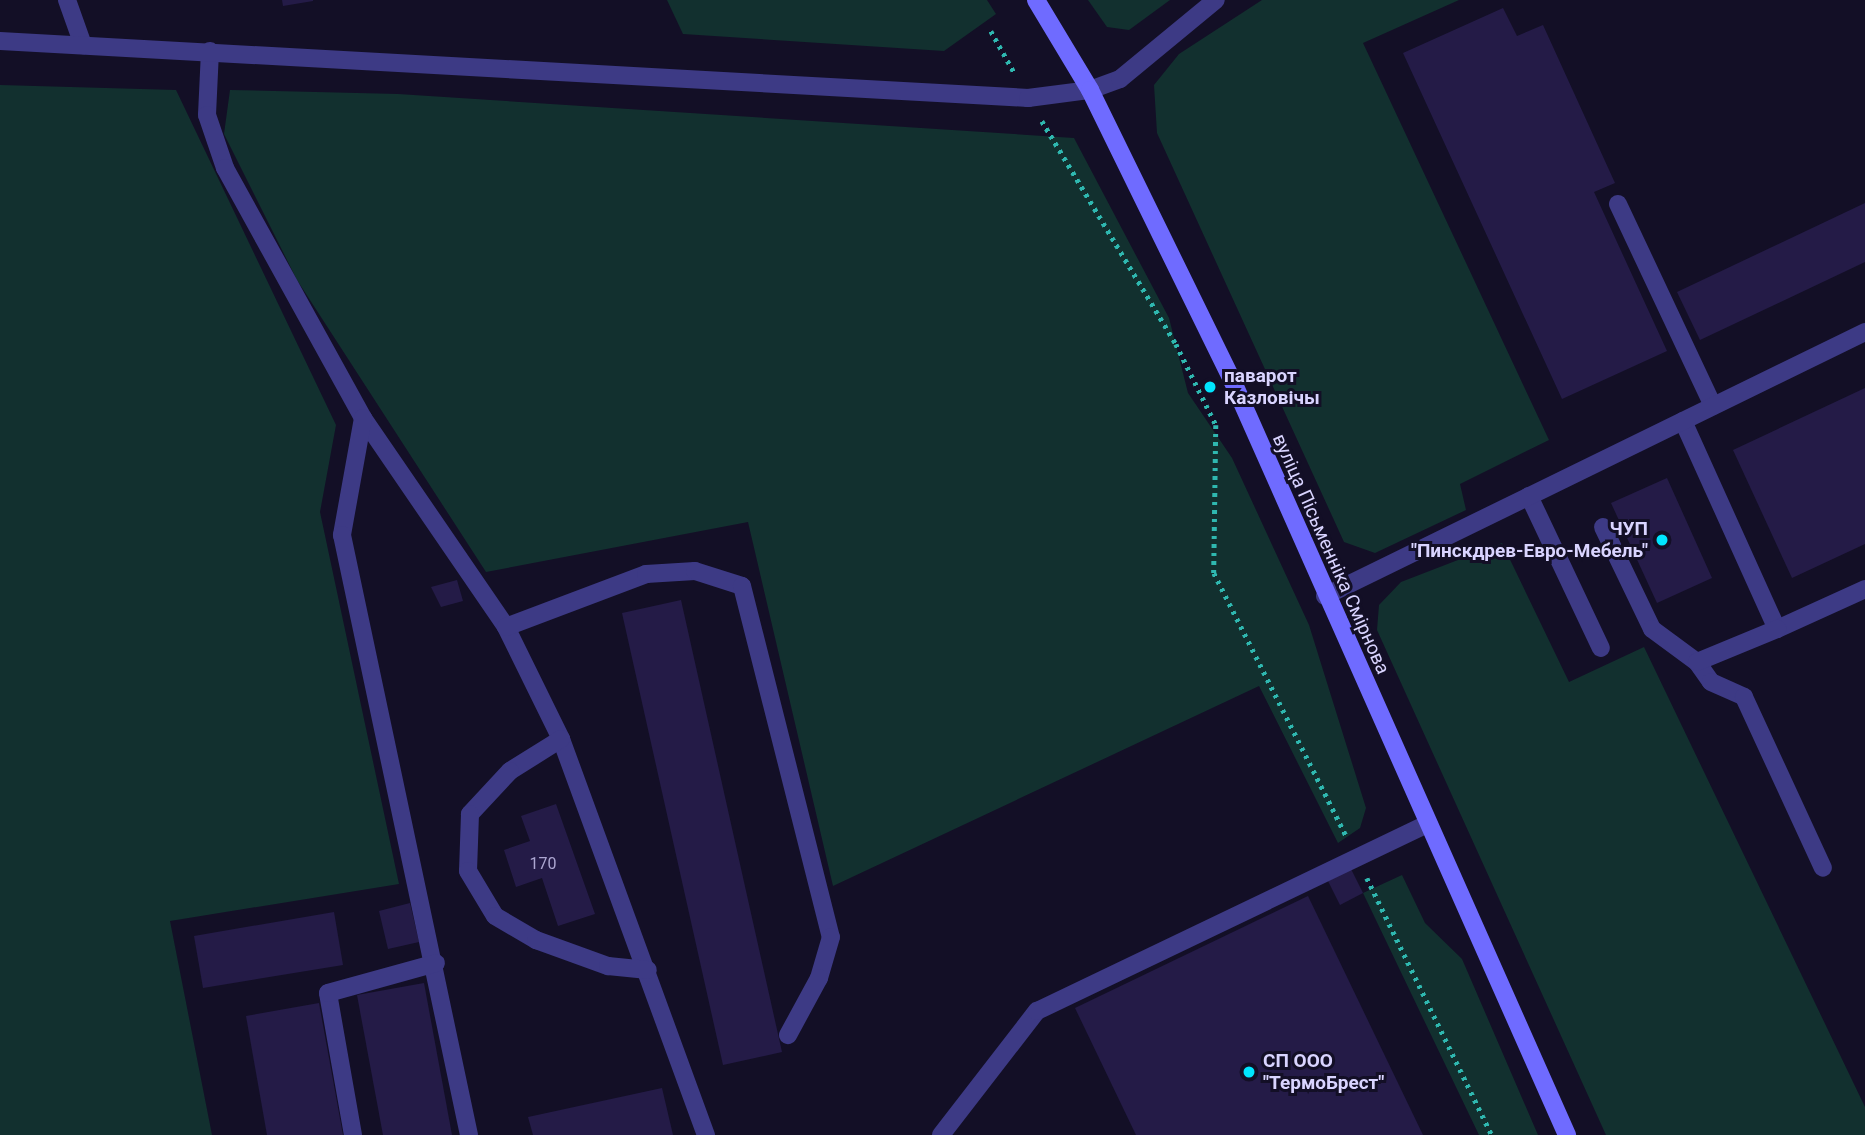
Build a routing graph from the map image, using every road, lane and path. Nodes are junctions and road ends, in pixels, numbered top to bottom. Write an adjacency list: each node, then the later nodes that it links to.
1 (66, 0): 6 (street)
2 (1036, 0): 8 (main road, вуліца Пісьменніка Смірнова)
3 (1216, 0): 8 (street)
4 (991, 31): 9 (path)
5 (0, 41): 6 (street)
6 (83, 45): 7 (street)
7 (210, 51): 9 (street); 13 (street)
8 (1090, 90): 9 (street); 18 (main road, вуліца Пісьменніка Смірнова)
9 (1028, 98): 25 (path)
10 (1618, 204): 12 (street)
11 (1865, 332): 12 (street)
12 (1713, 406): 14 (street)
13 (363, 418): 19 (street); 27 (street)
14 (1683, 421): 15 (street); 20 (street)
15 (1529, 496): 18 (street); 21 (street)
16 (1603, 527): 22 (street)
17 (1865, 589): 20 (street)
18 (1325, 596): 24 (main road, вуліца Пісьменніка Смірнова)
19 (506, 627): 23 (street); 29 (street)
20 (1777, 629): 22 (street)
21 (1601, 648)
22 (1697, 662): 26 (street)
23 (561, 739): 28 (street); 28 (street)
24 (1428, 824): 25 (street); 35 (main road, вуліца Пісьменніка Смірнова)
25 (1356, 856): 33 (street); 34 (path)
26 (1823, 868)
27 (436, 964): 30 (street); 31 (street)
28 (648, 970): 32 (street)
29 (788, 1035)
30 (353, 1135)
31 (470, 1135)
32 (706, 1135)
33 (941, 1135)
34 (1492, 1135)
35 (1567, 1135)

